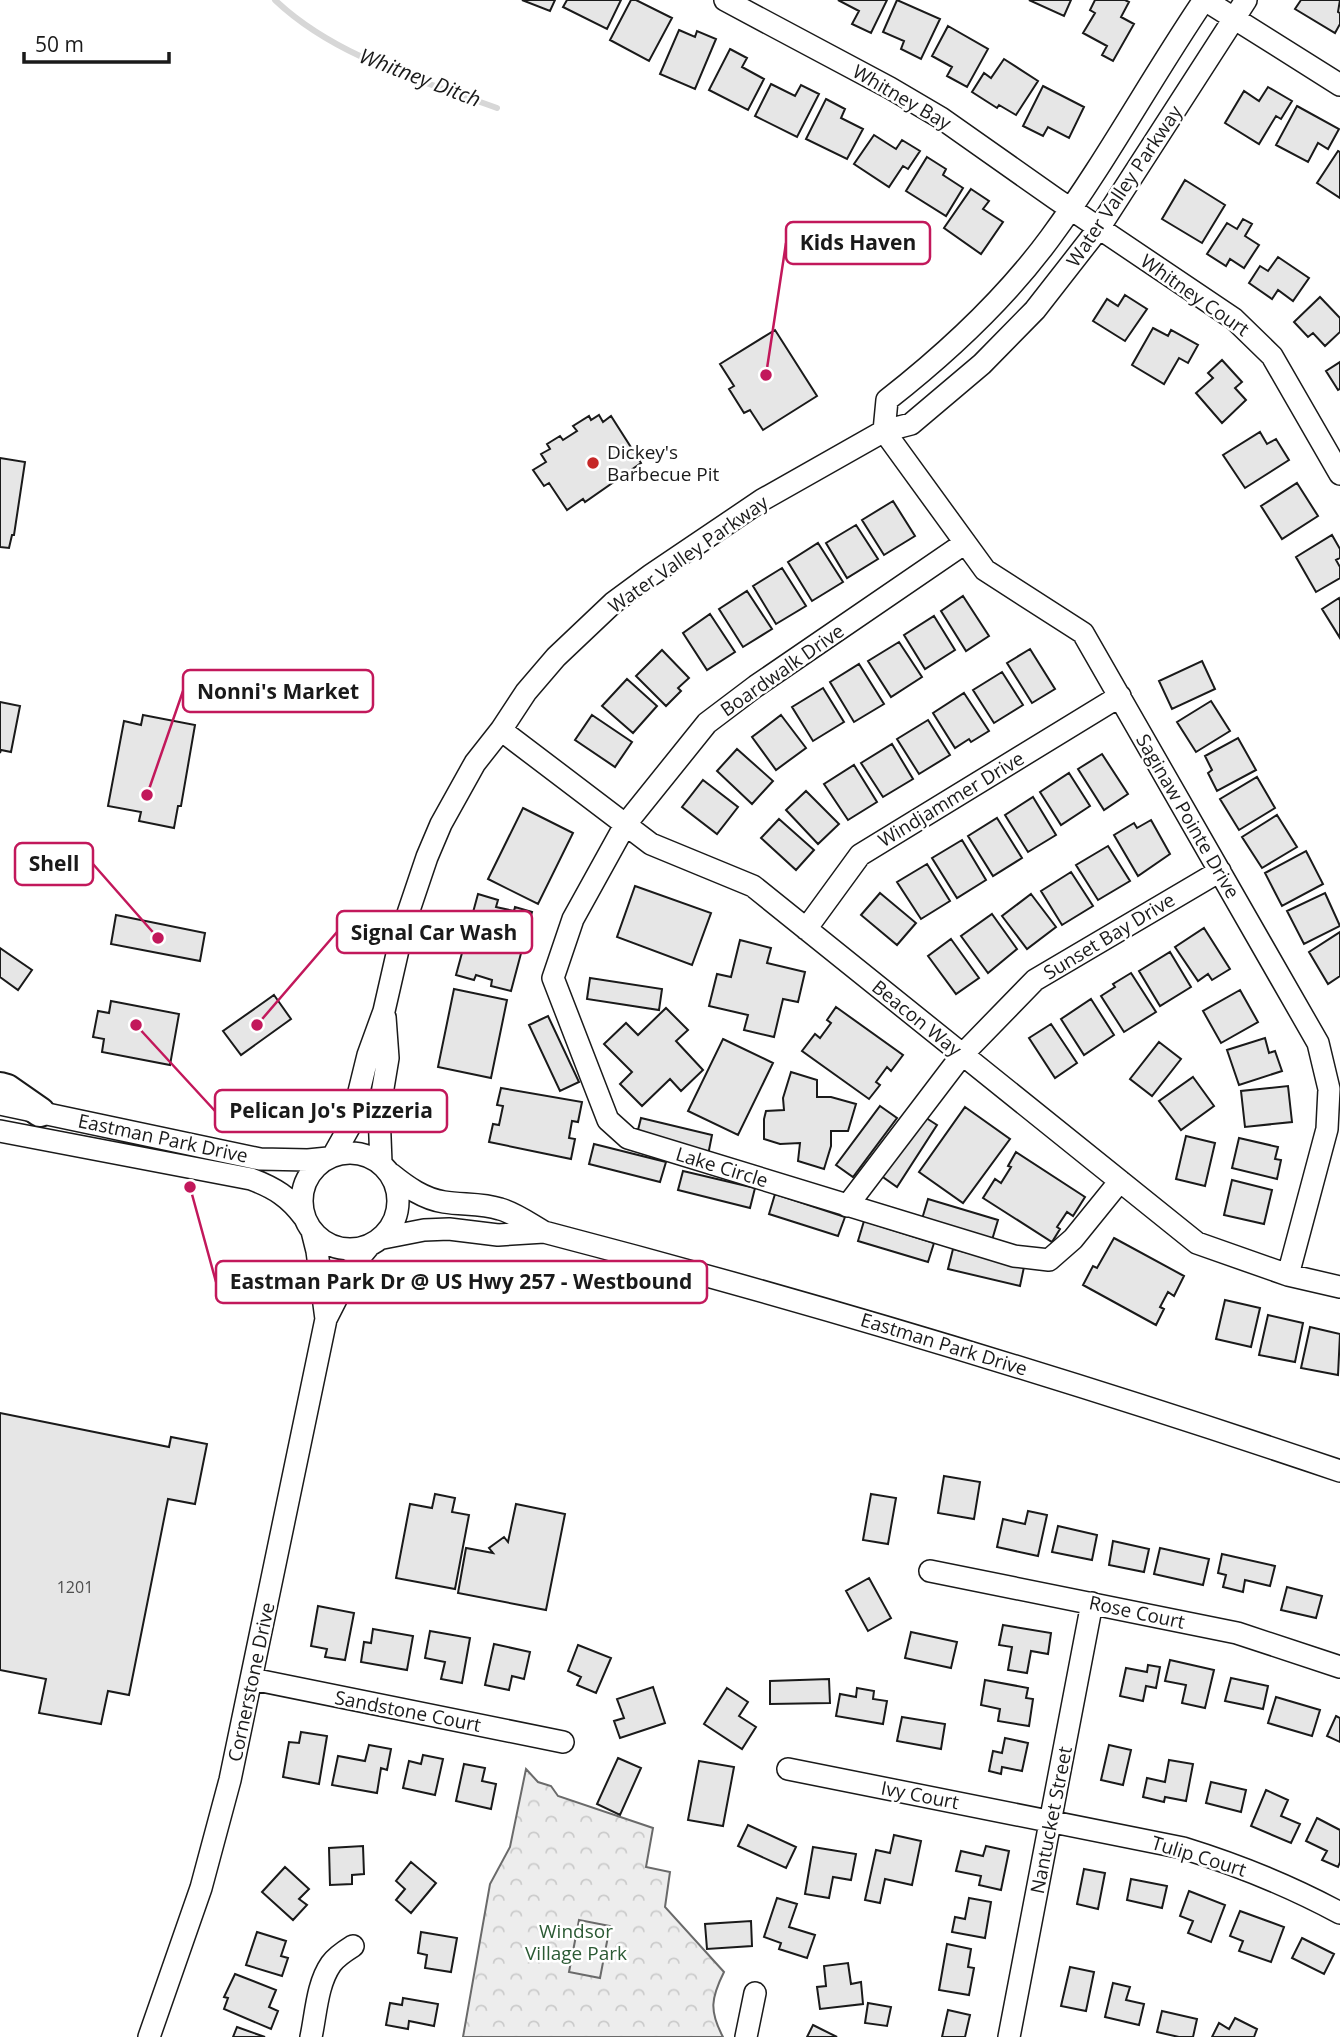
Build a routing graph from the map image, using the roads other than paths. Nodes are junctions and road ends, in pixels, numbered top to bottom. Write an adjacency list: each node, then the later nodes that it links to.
1 (725, 0): 6 (street, Whitney Bay)
2 (1205, 0): 4 (street); 6 (street, Water Valley Parkway)
3 (1246, 0): 4 (street, Water Valley Parkway)
4 (1234, 18): 5 (street); 7 (street, Water Valley Parkway)
5 (1340, 85)
6 (1070, 209): 7 (street, Whitney Court); 8 (street, Water Valley Parkway)
7 (1099, 228): 8 (street, Water Valley Parkway); 9 (street, Whitney Court)
8 (884, 431): 10 (street, Saginaw Pointe Drive); 12 (street, Water Valley Parkway)
9 (1340, 474)
10 (965, 543): 11 (street, Saginaw Pointe Drive); 13 (street, Boardwalk Drive)
11 (1120, 696): 14 (street, Saginaw Pointe Drive); 15 (street, Windjammer Drive)
12 (501, 730): 13 (street, Beacon Way); 16 (street, Water Valley Parkway)
13 (625, 825): 15 (street, Beacon Way); 25 (street, Lake Circle)
14 (1220, 871): 17 (street, Sunset Bay Drive); 29 (street, Saginaw Pointe Drive)
15 (806, 929): 17 (street, Beacon Way)
16 (384, 1011): 22 (street, Water Valley Parkway); 23 (street, Water Valley Parkway)
17 (962, 1055): 24 (street, Beacon Way); 25 (street, Sunset Bay Drive)
18 (0, 1087): 20 (main road)
19 (0, 1104): 20 (street, Eastman Park Drive)
20 (40, 1112): 22 (street, Eastman Park Drive)
21 (0, 1131): 26 (street, Eastman Park Drive)
22 (330, 1157): 23 (street); 26 (street)
23 (386, 1169): 27 (street, Eastman Park Drive); 28 (street)
24 (1120, 1181): 25 (street, Lake Circle); 29 (street, Beacon Way)
25 (847, 1206)
26 (308, 1224): 28 (street); 31 (street, Cornerstone Drive)
27 (544, 1232): 28 (street, Eastman Park Drive); 32 (street, Eastman Park Drive)
28 (376, 1242): 31 (street, Cornerstone Drive)
29 (1288, 1275): 30 (street, Beacon Way)
30 (1340, 1287)
31 (326, 1319): 36 (street, Cornerstone Drive)
32 (1340, 1471)
33 (930, 1571): 34 (street, Rose Court)
34 (1092, 1603): 35 (street, Rose Court); 39 (street, Nantucket Street)
35 (1340, 1667)
36 (252, 1679): 37 (street, Sandstone Court); 43 (street, Cornerstone Drive)
37 (563, 1742)
38 (788, 1769): 39 (street, Ivy Court)
39 (1051, 1821): 40 (street, Tulip Court); 46 (street, Nantucket Street)
40 (1340, 1913)
41 (353, 1946): 44 (street)
42 (755, 1993): 45 (street)
43 (149, 2037)
44 (312, 2037)
45 (746, 2037)
46 (1010, 2037)

